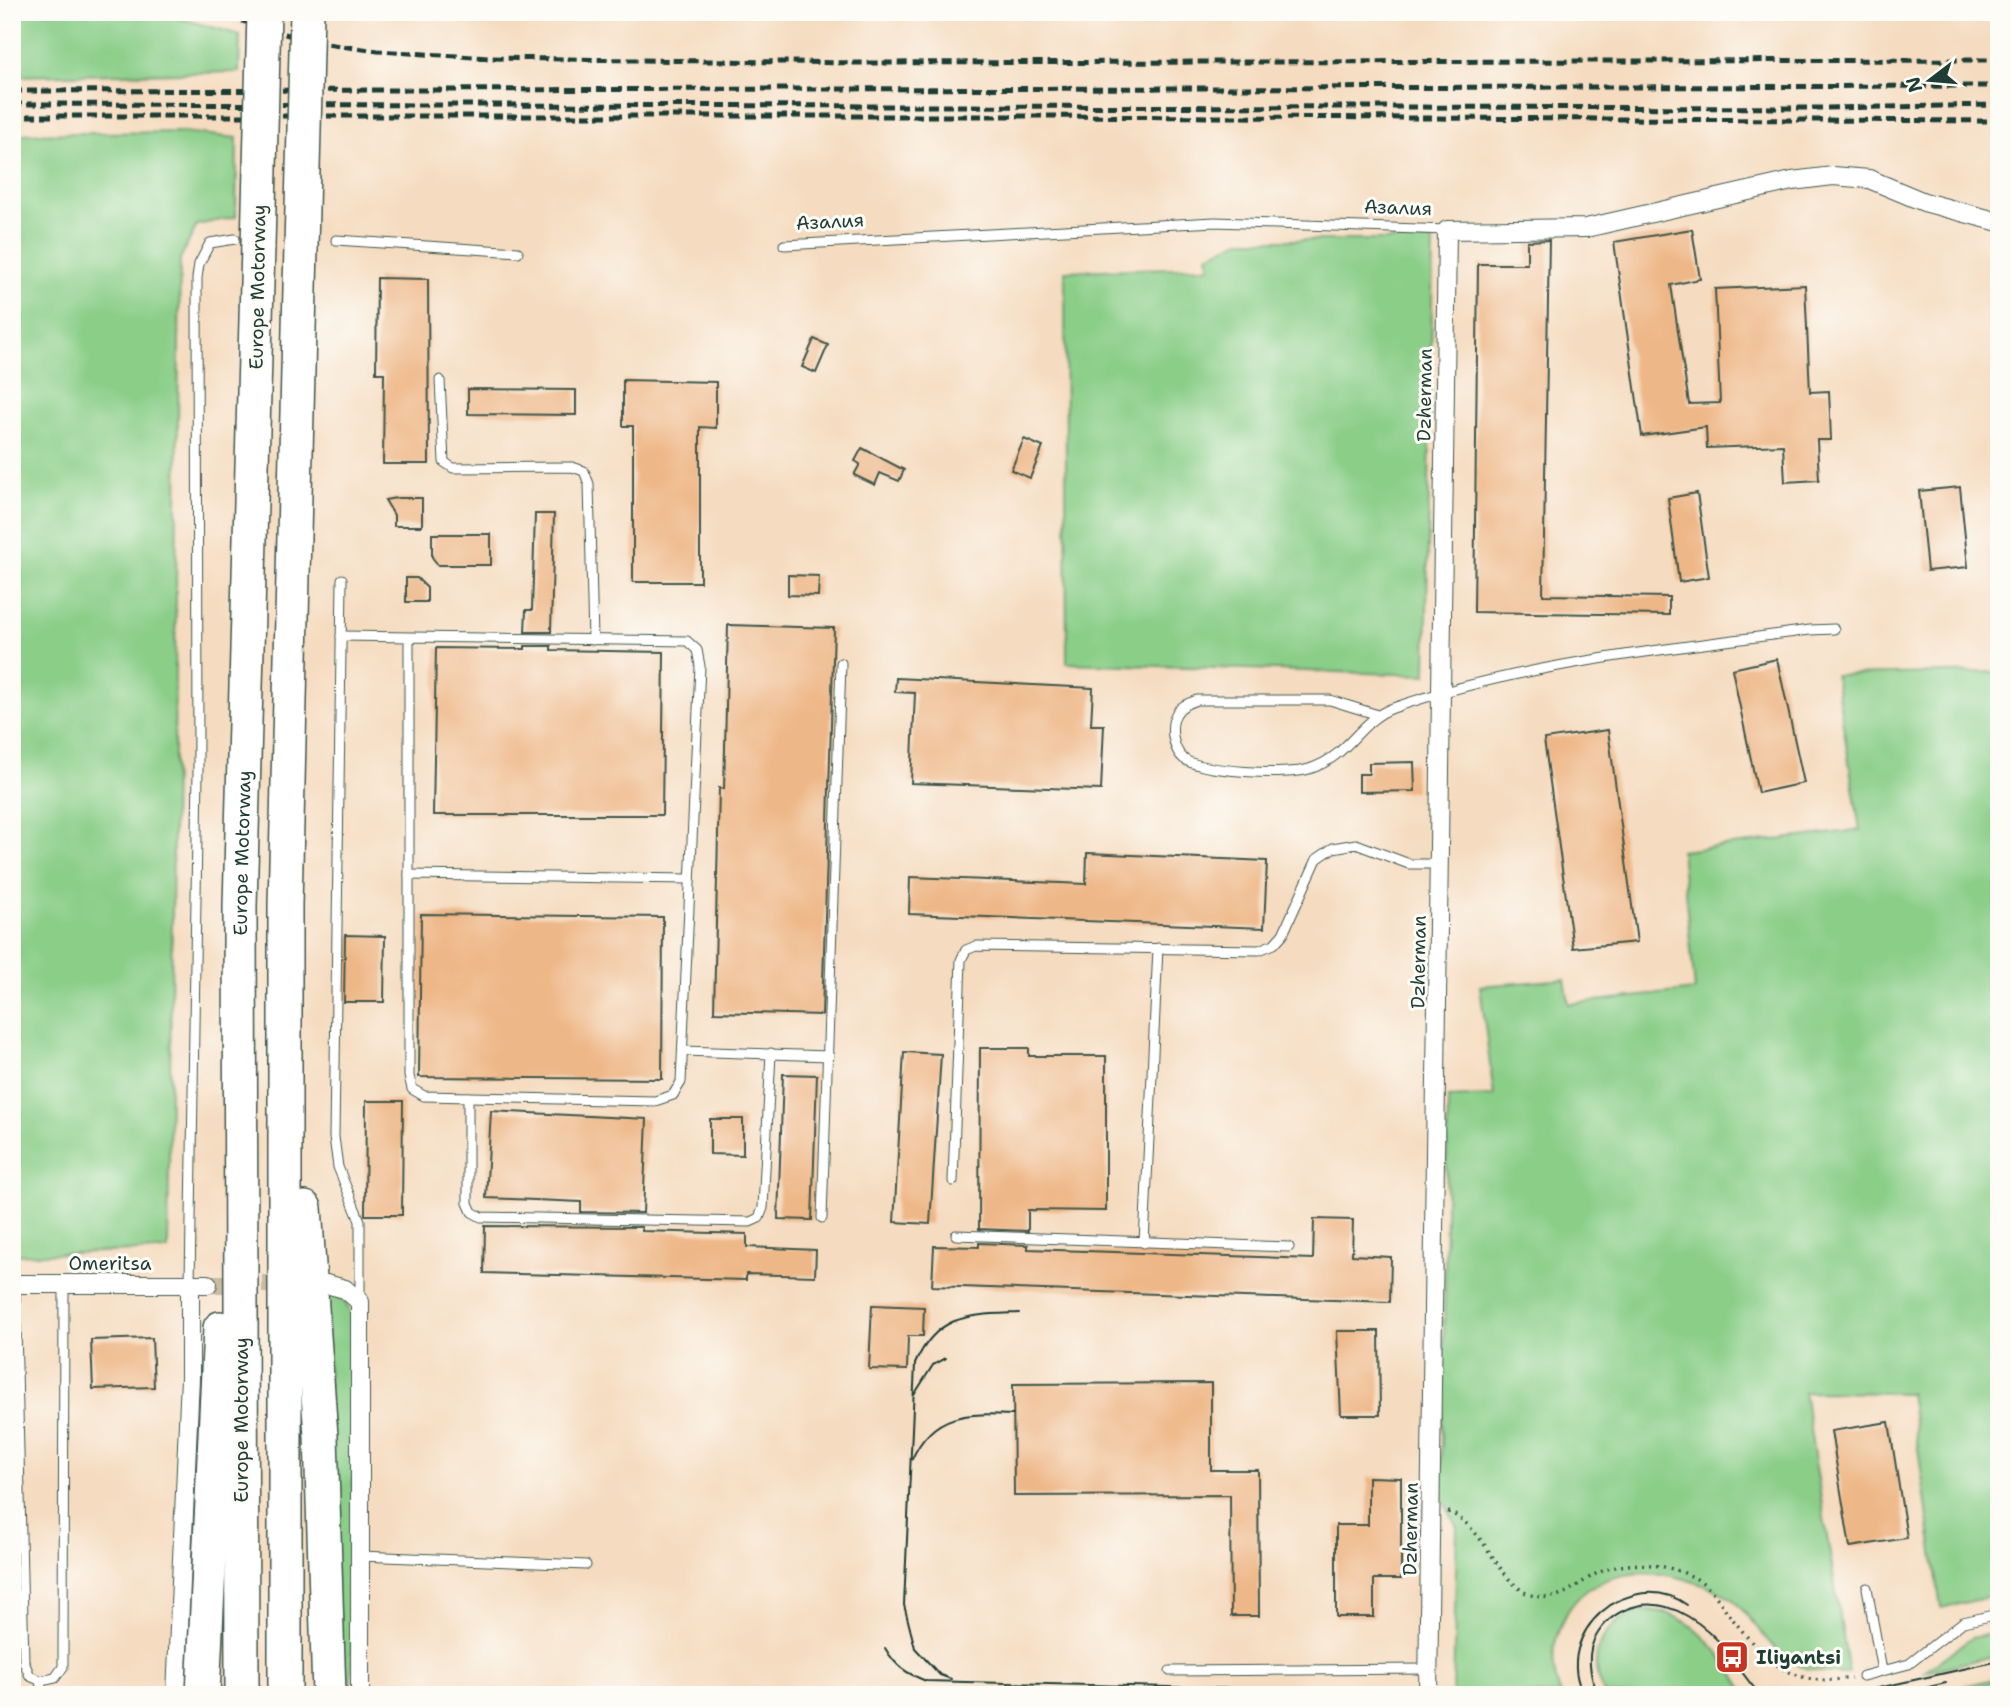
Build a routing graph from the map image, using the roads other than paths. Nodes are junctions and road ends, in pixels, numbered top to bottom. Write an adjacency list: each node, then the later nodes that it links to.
1 (264, 12): 6 (highway, Europe Motorway, bridge)
2 (307, 12): 21 (highway, bridge)
3 (1999, 222): 4 (street, Азалия)
4 (1447, 230): 7 (lane, Азалия); 16 (street, Dzherman)
5 (336, 240): 8 (lane)
6 (246, 242): 22 (highway, Europe Motorway); 35 (lane)
7 (784, 245)
8 (518, 251)
9 (440, 380): 14 (lane)
10 (342, 579): 12 (lane)
11 (1834, 629): 16 (lane)
12 (341, 636): 13 (lane); 37 (lane)
13 (409, 637): 14 (lane); 19 (lane)
14 (593, 640): 20 (lane)
15 (841, 663): 26 (lane)
16 (1442, 692): 17 (lane); 18 (street, Dzherman)
17 (1375, 714): 17 (lane)
18 (1440, 864): 23 (lane); 42 (street, Dzherman)
19 (409, 875): 20 (lane); 27 (lane)
20 (690, 879): 24 (lane)
21 (285, 905): 51 (highway); 52 (highway)
22 (240, 906): 49 (highway); 50 (highway, Europe Motorway)
23 (1158, 948): 28 (lane); 31 (lane)
24 (682, 1051): 25 (lane); 27 (lane)
25 (771, 1053): 26 (lane); 27 (lane)
26 (829, 1056): 29 (lane)
27 (468, 1097)
28 (953, 1181)
29 (822, 1218)
30 (956, 1234): 31 (lane)
31 (1144, 1243): 32 (lane)
32 (1289, 1247)
33 (64, 1283): 34 (street, Omeritsa); 35 (street, Omeritsa); 46 (lane)
34 (14, 1284): 46 (lane)
35 (199, 1284): 48 (street)
36 (326, 1284): 37 (street)
37 (360, 1302): 38 (street)
38 (360, 1556): 39 (lane); 53 (street)
39 (586, 1565)
40 (1867, 1588): 44 (lane)
41 (1999, 1614): 44 (lane)
42 (1429, 1669): 43 (lane); 54 (street, Dzherman)
43 (1170, 1671)
44 (1882, 1671): 45 (lane)
45 (1863, 1676)
46 (41, 1681): 47 (lane)
47 (40, 1695)
48 (176, 1695)
49 (203, 1695)
50 (242, 1695)
51 (285, 1695)
52 (329, 1695)
53 (360, 1695)
54 (1427, 1695)

